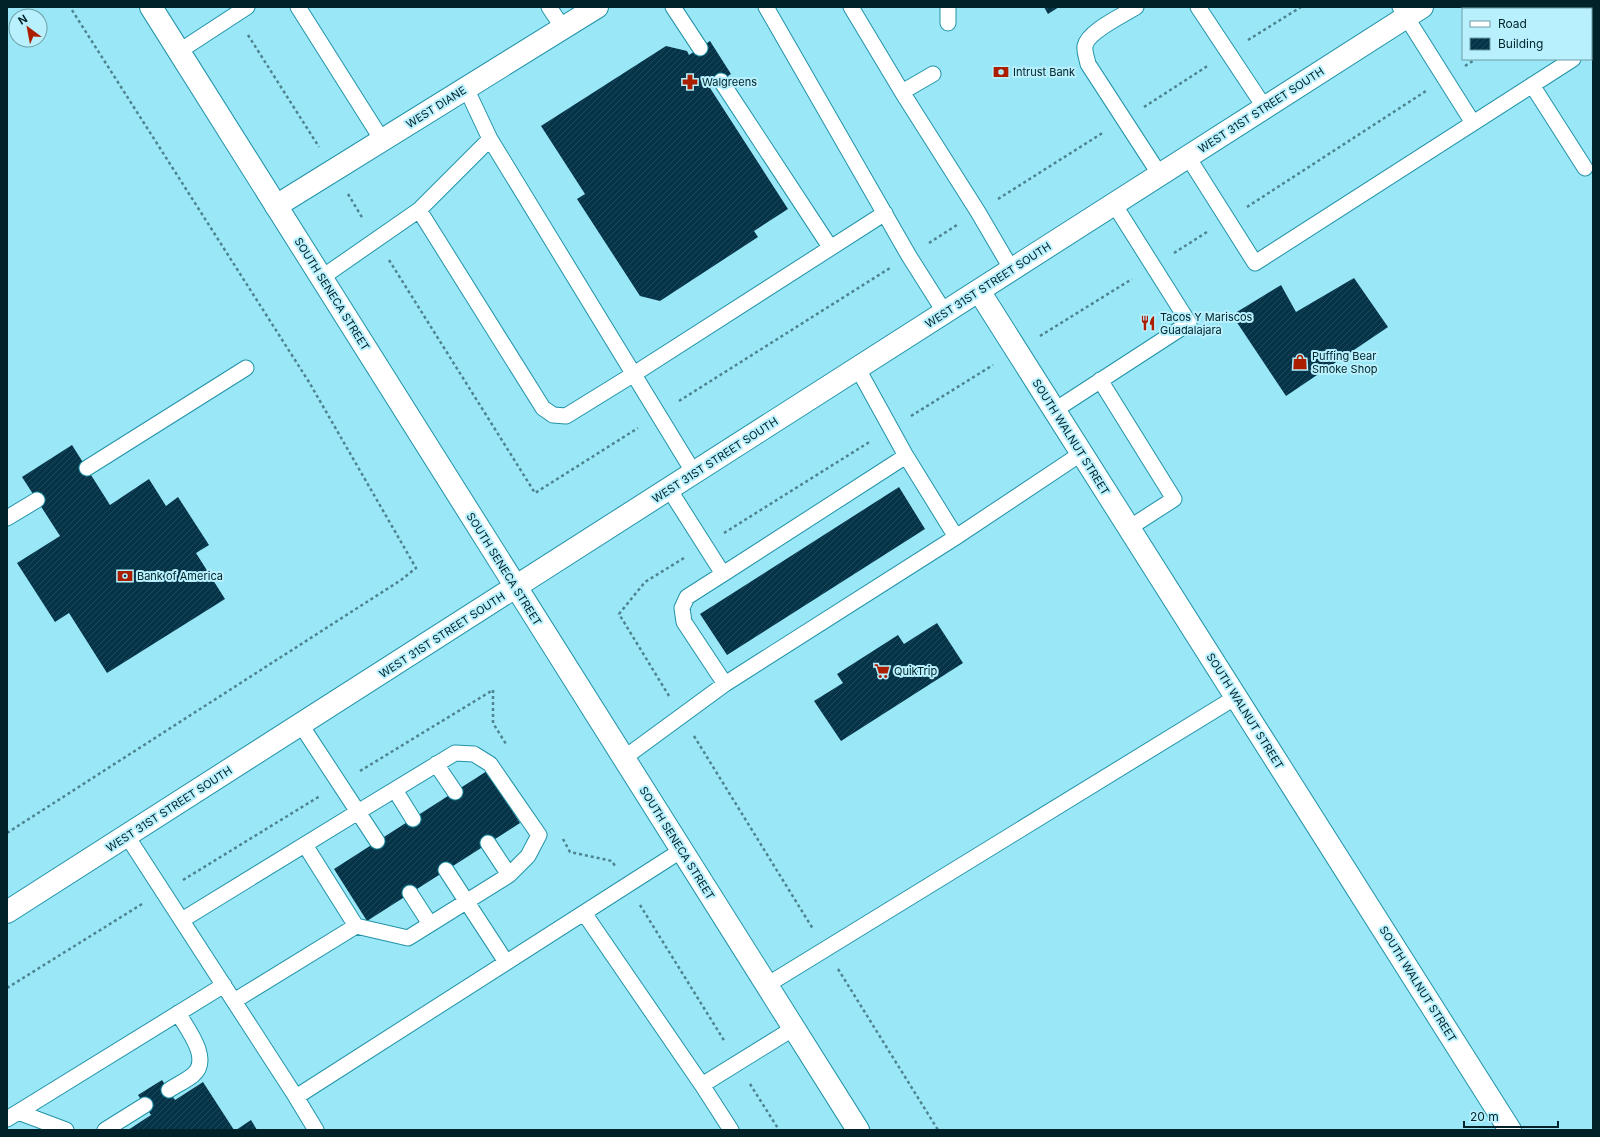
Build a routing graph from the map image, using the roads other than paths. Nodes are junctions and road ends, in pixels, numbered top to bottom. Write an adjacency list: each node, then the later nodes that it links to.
1 (151, 7): 16 (street, SOUTH SENECA STREET)
2 (298, 7): 26 (lane)
3 (549, 7): 14 (lane)
4 (596, 7): 14 (street, WEST DIANE)
5 (673, 7): 15 (lane)
6 (766, 7): 33 (lane)
7 (850, 7): 22 (lane)
8 (948, 7): 13 (lane)
9 (1136, 7): 29 (lane)
10 (1198, 7): 23 (lane)
11 (1410, 10): 23 (street, WEST 31ST STREET SOUTH); 24 (lane)
12 (241, 11): 16 (lane)
13 (948, 23)
14 (563, 28): 21 (street, WEST DIANE)
15 (700, 48)
16 (178, 52): 31 (street, SOUTH SENECA STREET)
17 (1571, 60): 20 (lane)
18 (933, 74): 22 (lane)
19 (721, 81): 34 (lane)
20 (1532, 85): 24 (lane); 28 (lane)
21 (466, 88): 25 (lane); 26 (street, WEST DIANE)
22 (902, 92): 35 (lane)
23 (1265, 108): 27 (street, WEST 31ST STREET SOUTH)
24 (1473, 123): 27 (lane)
25 (490, 139): 32 (lane); 41 (lane)
26 (382, 140): 31 (street, WEST DIANE)
27 (1188, 157): 29 (street, WEST 31ST STREET SOUTH)
28 (1585, 168)
29 (1160, 175): 30 (street, WEST 31ST STREET SOUTH)
30 (1114, 204): 35 (street, WEST 31ST STREET SOUTH); 42 (lane)
31 (276, 206): 36 (street, SOUTH SENECA STREET)
32 (419, 210): 36 (lane); 41 (lane)
33 (885, 213): 34 (lane); 38 (lane)
34 (830, 247): 41 (lane)
35 (1012, 270): 37 (street, WEST 31ST STREET SOUTH)
36 (321, 278): 54 (street, SOUTH SENECA STREET)
37 (979, 291): 38 (street, WEST 31ST STREET SOUTH); 43 (street, SOUTH WALNUT STREET)
38 (945, 313): 40 (street, WEST 31ST STREET SOUTH)
39 (246, 368): 46 (lane)
40 (858, 368): 45 (lane); 47 (street, WEST 31ST STREET SOUTH)
41 (634, 374): 47 (lane)
42 (1100, 380): 43 (lane); 51 (lane)
43 (1055, 410): 44 (street, SOUTH WALNUT STREET)
44 (1082, 453): 51 (street, SOUTH WALNUT STREET); 52 (lane)
45 (906, 456): 52 (lane); 53 (lane)
46 (86, 468)
47 (694, 474): 48 (street, WEST 31ST STREET SOUTH)
48 (669, 489): 53 (lane); 54 (street, WEST 31ST STREET SOUTH)
49 (37, 500): 50 (lane)
50 (7, 518)
51 (1130, 528): 56 (street, SOUTH WALNUT STREET)
52 (956, 537): 55 (lane)
53 (723, 574): 55 (lane)
54 (516, 587): 57 (street, WEST 31ST STREET SOUTH); 58 (street, SOUTH SENECA STREET)
55 (724, 684): 58 (lane)
56 (1236, 697): 80 (lane); 94 (street, SOUTH WALNUT STREET)
57 (301, 724): 62 (lane); 64 (street, WEST 31ST STREET SOUTH)
58 (624, 758): 68 (street, SOUTH SENECA STREET)
59 (436, 764): 60 (lane); 61 (lane); 70 (lane)
60 (395, 790): 62 (lane); 63 (lane)
61 (455, 792)
62 (358, 812): 65 (lane); 66 (lane)
63 (413, 819)
64 (128, 836): 73 (street, WEST 31ST STREET SOUTH); 75 (lane)
65 (377, 841)
66 (305, 844): 75 (lane); 77 (lane)
67 (488, 844): 70 (lane)
68 (682, 850): 74 (lane); 80 (street, SOUTH SENECA STREET)
69 (446, 870): 72 (lane)
70 (509, 875): 72 (lane)
71 (410, 893): 76 (lane)
72 (467, 901): 76 (lane); 78 (lane)
73 (7, 912)
74 (584, 913): 78 (lane); 84 (lane)
75 (182, 920): 79 (lane)
76 (430, 924): 77 (lane)
77 (356, 926): 81 (lane)
78 (506, 962): 86 (lane)
79 (224, 985): 81 (lane); 82 (lane)
80 (766, 985): 83 (street, SOUTH SENECA STREET)
81 (234, 1001): 86 (lane)
82 (178, 1013): 85 (lane); 88 (lane)
83 (794, 1028): 84 (lane); 93 (street, SOUTH SENECA STREET)
84 (702, 1085): 92 (lane)
85 (168, 1090)
86 (296, 1097): 91 (lane)
87 (145, 1106): 90 (lane)
88 (12, 1116): 89 (lane)
89 (66, 1130)
90 (105, 1130)
91 (316, 1130)
92 (731, 1130)
93 (858, 1130)
94 (1510, 1130)

